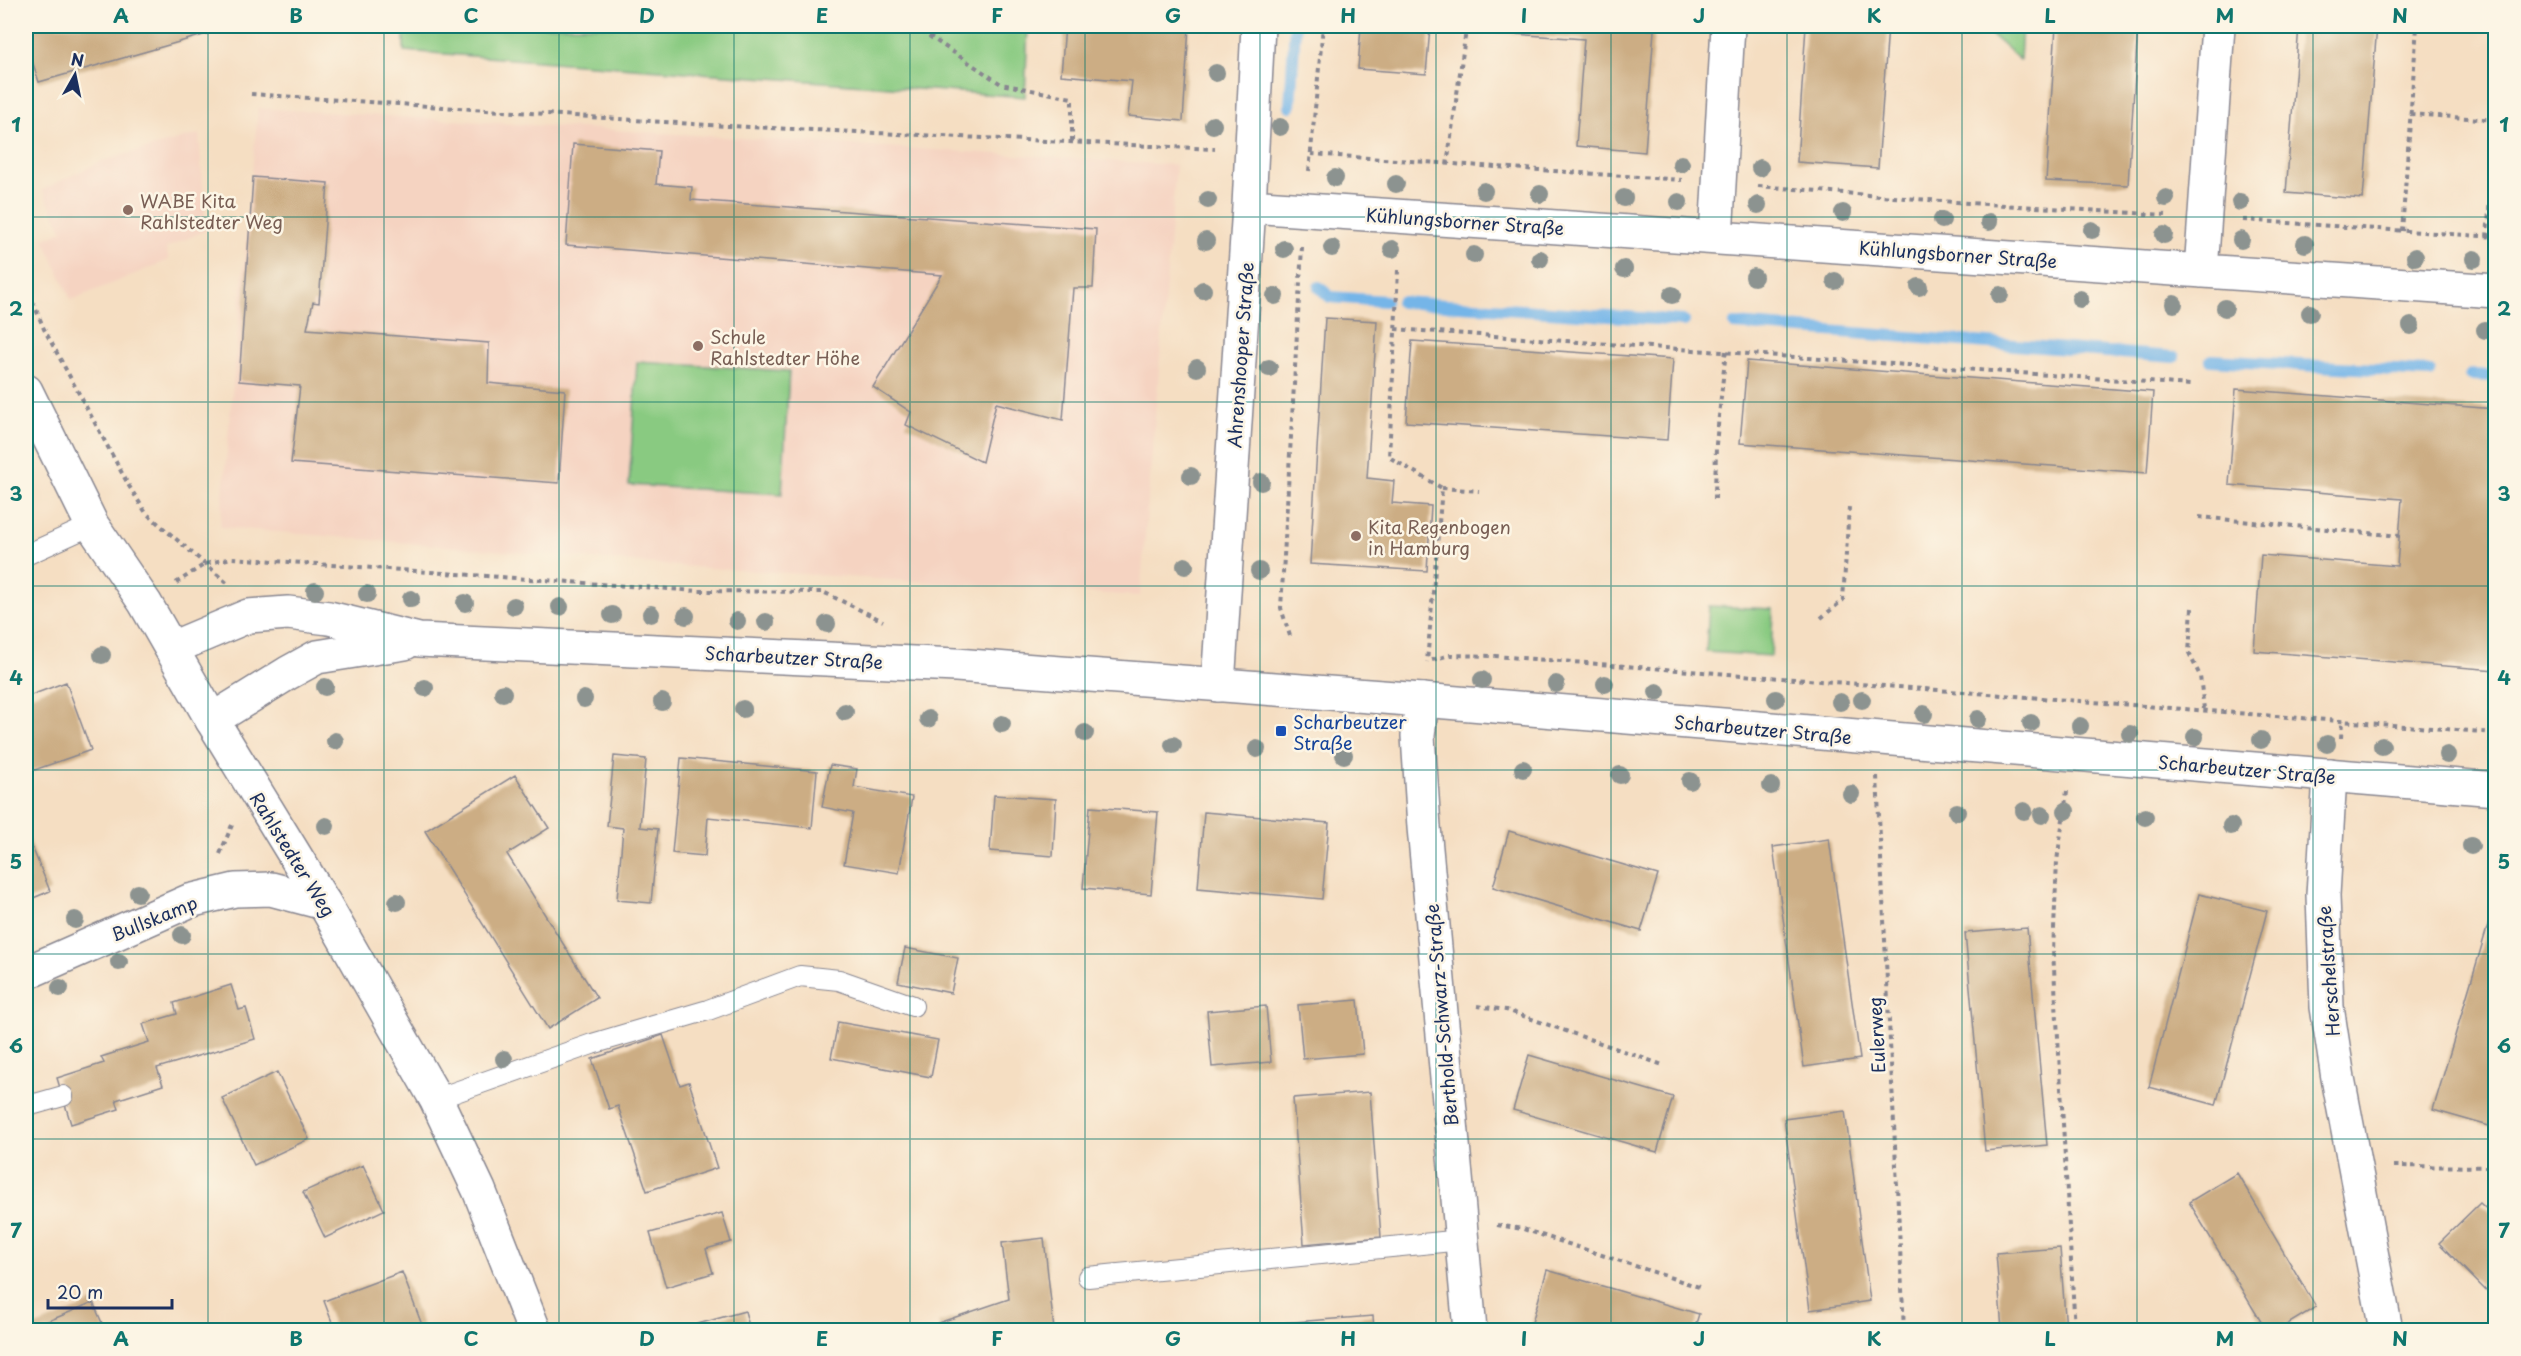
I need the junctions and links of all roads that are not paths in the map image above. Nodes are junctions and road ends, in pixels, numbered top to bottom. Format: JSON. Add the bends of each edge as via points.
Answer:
{"nodes":[{"id":1,"x":1258,"y":26,"type":"edge"},
{"id":2,"x":1728,"y":26,"type":"edge"},
{"id":3,"x":2218,"y":26,"type":"edge"},
{"id":4,"x":1250,"y":206,"type":"junction"},
{"id":5,"x":1716,"y":237,"type":"junction"},
{"id":6,"x":2201,"y":271,"type":"junction"},
{"id":7,"x":2496,"y":291,"type":"edge"},
{"id":8,"x":26,"y":392,"type":"edge"},
{"id":9,"x":92,"y":525,"type":"junction"},
{"id":10,"x":26,"y":555,"type":"edge"},
{"id":11,"x":419,"y":640,"type":"junction"},
{"id":12,"x":172,"y":648,"type":"junction"},
{"id":13,"x":1218,"y":685,"type":"junction"},
{"id":14,"x":1422,"y":700,"type":"junction"},
{"id":15,"x":212,"y":720,"type":"junction"},
{"id":16,"x":2330,"y":775,"type":"junction"},
{"id":17,"x":2496,"y":789,"type":"edge"},
{"id":18,"x":324,"y":903,"type":"junction"},
{"id":19,"x":26,"y":973,"type":"edge"},
{"id":20,"x":913,"y":1006,"type":"dead end"},
{"id":21,"x":63,"y":1096,"type":"dead end"},
{"id":22,"x":436,"y":1099,"type":"junction"},
{"id":23,"x":26,"y":1103,"type":"edge"},
{"id":24,"x":1461,"y":1234,"type":"junction"},
{"id":25,"x":1088,"y":1277,"type":"dead end"},
{"id":26,"x":534,"y":1330,"type":"edge"},
{"id":27,"x":1470,"y":1330,"type":"edge"},
{"id":28,"x":2386,"y":1330,"type":"edge"}],
"edges":[{"from":1,"to":4,"type":"street","name":"Ahrenshooper Straße"},
{"from":2,"to":5,"type":"street"},
{"from":3,"to":6,"type":"street"},
{"from":4,"to":5,"type":"street","name":"Kühlungsborner Straße"},
{"from":4,"to":13,"type":"street","name":"Ahrenshooper Straße"},
{"from":5,"to":6,"type":"street","name":"Kühlungsborner Straße"},
{"from":6,"to":7,"type":"street","name":"Kühlungsborner Straße"},
{"from":8,"to":9,"type":"street","name":"Rahlstedter Weg"},
{"from":9,"to":10,"type":"lane"},
{"from":9,"to":12,"type":"street","name":"Rahlstedter Weg"},
{"from":11,"to":12,"type":"street","name":"Scharbeutzer Straße","via":[[329,618],[288,613],[248,615]]},
{"from":11,"to":13,"type":"street","name":"Scharbeutzer Straße","via":[[956,665]]},
{"from":11,"to":15,"type":"street","name":"Scharbeutzer Straße","via":[[317,657]]},
{"from":12,"to":15,"type":"street","name":"Rahlstedter Weg"},
{"from":13,"to":14,"type":"street","name":"Scharbeutzer Straße"},
{"from":14,"to":16,"type":"street","name":"Scharbeutzer Straße"},
{"from":14,"to":24,"type":"street","name":"Berthold-Schwarz-Straße","via":[[1418,750]]},
{"from":15,"to":18,"type":"street","name":"Rahlstedter Weg"},
{"from":16,"to":17,"type":"street","name":"Scharbeutzer Straße"},
{"from":16,"to":28,"type":"street","name":"Herschelstraße","via":[[2323,895],[2327,1008]]},
{"from":18,"to":19,"type":"street","name":"Bullskamp","via":[[252,888],[189,901]]},
{"from":18,"to":22,"type":"street","name":"Rahlstedter Weg"},
{"from":20,"to":22,"type":"lane","via":[[839,980],[800,976]]},
{"from":21,"to":23,"type":"lane"},
{"from":22,"to":26,"type":"street","name":"Rahlstedter Weg","via":[[478,1190]]},
{"from":24,"to":25,"type":"lane"},
{"from":24,"to":27,"type":"street","name":"Berthold-Schwarz-Straße"}]}
